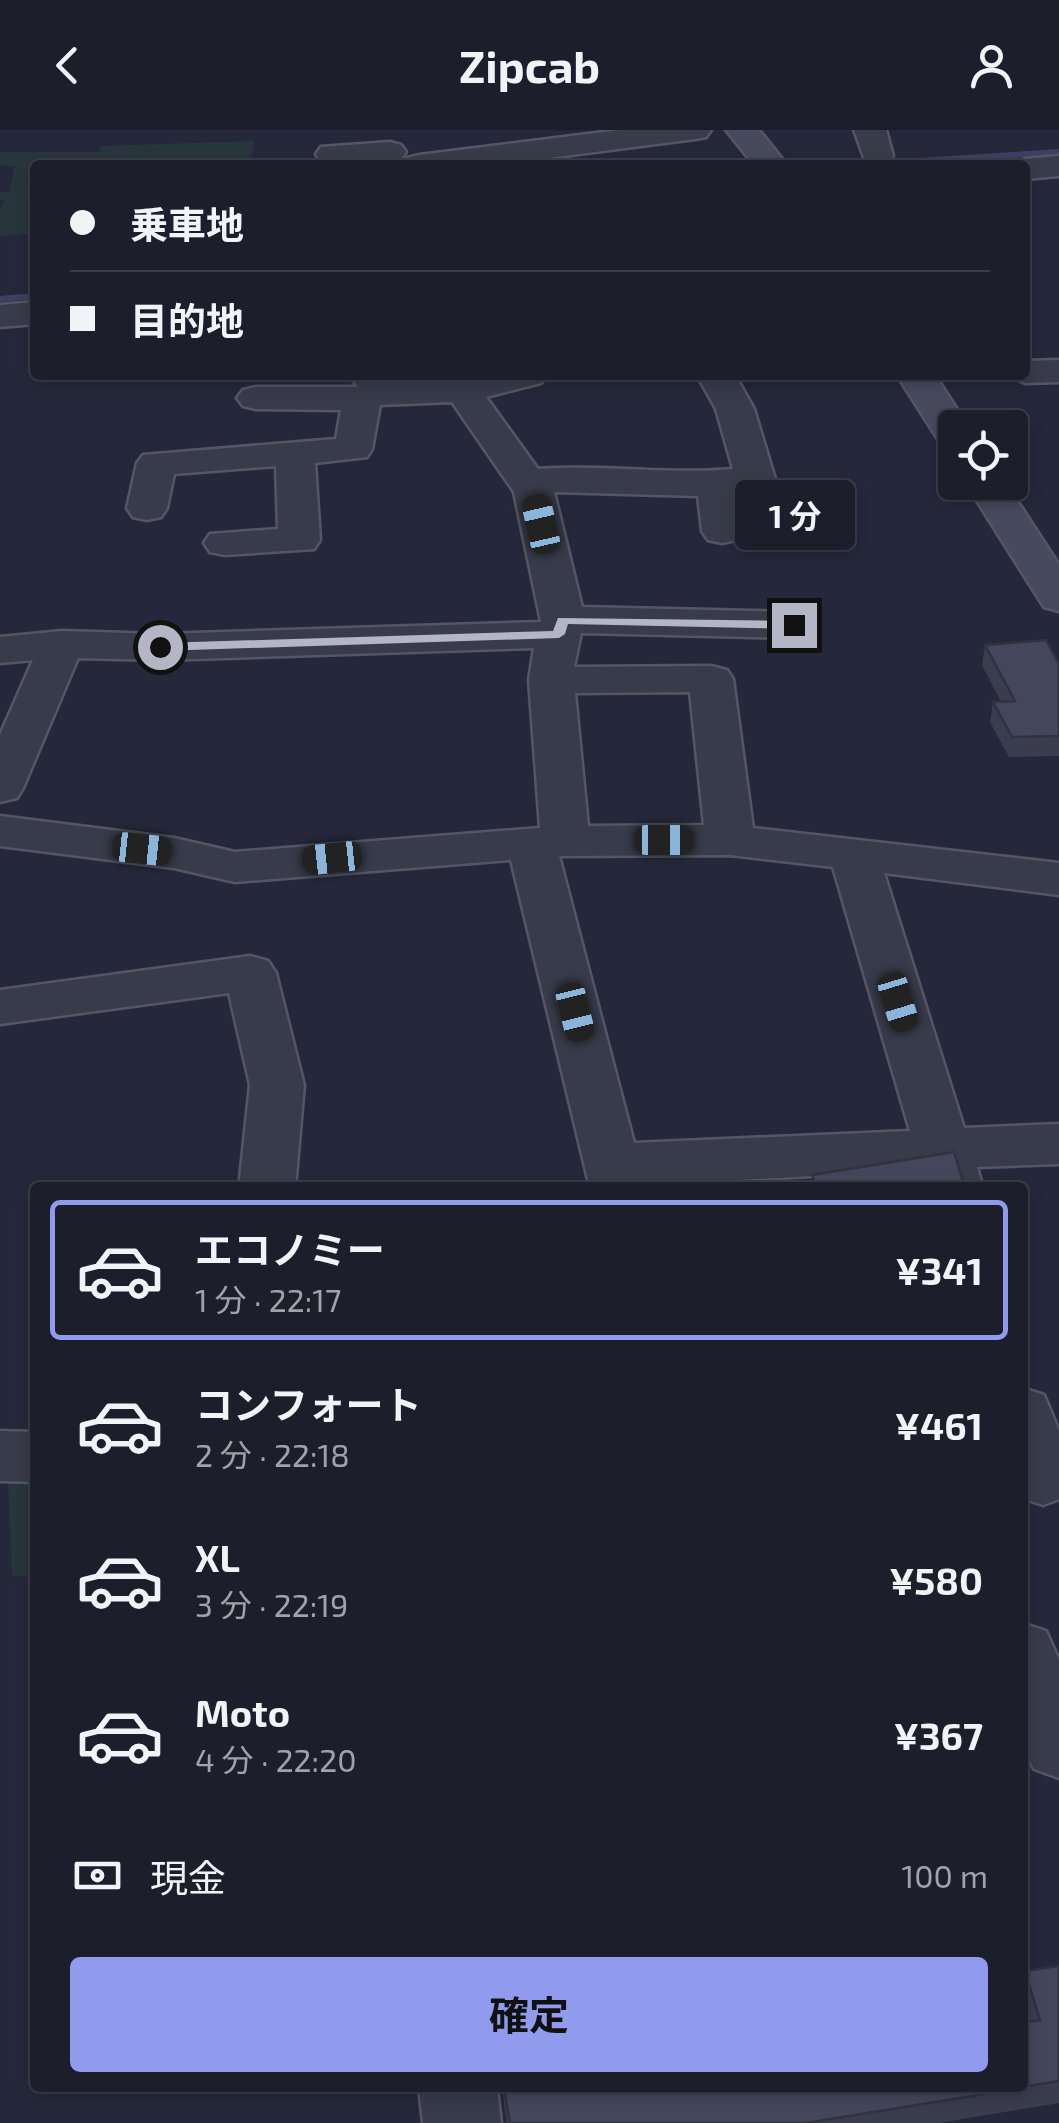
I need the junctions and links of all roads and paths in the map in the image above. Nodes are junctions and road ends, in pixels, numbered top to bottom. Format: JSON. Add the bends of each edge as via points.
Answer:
{"nodes":[{"id":1,"x":695,"y":130,"type":"edge"},
{"id":2,"x":742,"y":130,"type":"edge"},
{"id":3,"x":396,"y":153,"type":"edge"},
{"id":4,"x":332,"y":154,"type":"dead end"},
{"id":5,"x":766,"y":160,"type":"edge"},
{"id":6,"x":1041,"y":168,"type":"edge"},
{"id":7,"x":1059,"y":194,"type":"edge"},
{"id":8,"x":30,"y":313,"type":"edge"},
{"id":9,"x":0,"y":316,"type":"edge"},
{"id":10,"x":1059,"y":371,"type":"edge"},
{"id":11,"x":1030,"y":372,"type":"edge"},
{"id":12,"x":508,"y":380,"type":"edge"},
{"id":13,"x":719,"y":380,"type":"edge"},
{"id":14,"x":921,"y":380,"type":"edge"},
{"id":15,"x":370,"y":388,"type":"edge"},
{"id":16,"x":463,"y":391,"type":"junction"},
{"id":17,"x":256,"y":398,"type":"dead end"},
{"id":18,"x":939,"y":410,"type":"edge"},
{"id":19,"x":295,"y":453,"type":"junction"},
{"id":20,"x":526,"y":482,"type":"junction"},
{"id":21,"x":718,"y":482,"type":"junction"},
{"id":22,"x":997,"y":500,"type":"edge"},
{"id":23,"x":147,"y":508,"type":"dead end"},
{"id":24,"x":722,"y":531,"type":"dead end"},
{"id":25,"x":225,"y":543,"type":"dead end"},
{"id":26,"x":1058,"y":595,"type":"edge"},
{"id":27,"x":794,"y":625,"type":"dead end"},
{"id":28,"x":561,"y":627,"type":"junction"},
{"id":29,"x":62,"y":644,"type":"junction"},
{"id":30,"x":0,"y":650,"type":"edge"},
{"id":31,"x":551,"y":680,"type":"junction"},
{"id":32,"x":0,"y":788,"type":"edge"},
{"id":33,"x":6,"y":823,"type":"edge"},
{"id":34,"x":730,"y":840,"type":"junction"},
{"id":35,"x":548,"y":842,"type":"junction"},
{"id":36,"x":854,"y":856,"type":"junction"},
{"id":37,"x":1059,"y":879,"type":"edge"},
{"id":38,"x":0,"y":1007,"type":"edge"},
{"id":39,"x":1059,"y":1144,"type":"edge"},
{"id":40,"x":948,"y":1168,"type":"edge"},
{"id":41,"x":615,"y":1176,"type":"edge"},
{"id":42,"x":268,"y":1182,"type":"edge"},
{"id":43,"x":1028,"y":1432,"type":"edge"},
{"id":44,"x":0,"y":1456,"type":"edge"},
{"id":45,"x":30,"y":1458,"type":"edge"},
{"id":46,"x":1042,"y":1479,"type":"edge"},
{"id":47,"x":1028,"y":1667,"type":"edge"},
{"id":48,"x":1059,"y":1747,"type":"edge"},
{"id":49,"x":458,"y":2092,"type":"edge"},
{"id":50,"x":462,"y":2123,"type":"edge"}],
"edges":[{"from":1,"to":3,"type":"street"},
{"from":2,"to":5,"type":"main road"},
{"from":3,"to":4,"type":"street"},
{"from":6,"to":7,"type":"street"},
{"from":8,"to":9,"type":"street"},
{"from":10,"to":11,"type":"street"},
{"from":12,"to":16,"type":"street"},
{"from":13,"to":21,"type":"street","via":[[755,479]]},
{"from":14,"to":18,"type":"main road"},
{"from":15,"to":16,"type":"street"},
{"from":15,"to":17,"type":"street"},
{"from":15,"to":19,"type":"street","via":[[353,449]]},
{"from":16,"to":20,"type":"street"},
{"from":19,"to":23,"type":"street","via":[[157,464]]},
{"from":19,"to":25,"type":"street","via":[[299,540]]},
{"from":20,"to":21,"type":"street"},
{"from":20,"to":28,"type":"street","via":[[534,492]]},
{"from":21,"to":24,"type":"street"},
{"from":22,"to":26,"type":"main road"},
{"from":27,"to":28,"type":"street"},
{"from":28,"to":29,"type":"street","via":[[160,647]]},
{"from":28,"to":31,"type":"street"},
{"from":29,"to":30,"type":"street"},
{"from":29,"to":32,"type":"street"},
{"from":31,"to":34,"type":"street","via":[[710,679]]},
{"from":31,"to":35,"type":"street"},
{"from":33,"to":35,"type":"street","via":[[235,867]]},
{"from":34,"to":35,"type":"street"},
{"from":34,"to":36,"type":"street"},
{"from":35,"to":41,"type":"street"},
{"from":36,"to":37,"type":"street"},
{"from":36,"to":40,"type":"street"},
{"from":38,"to":42,"type":"street","via":[[250,973],[276,1085]]},
{"from":39,"to":40,"type":"street"},
{"from":40,"to":41,"type":"street"},
{"from":43,"to":46,"type":"street"},
{"from":44,"to":45,"type":"street"},
{"from":47,"to":48,"type":"street"},
{"from":49,"to":50,"type":"street"}]}
